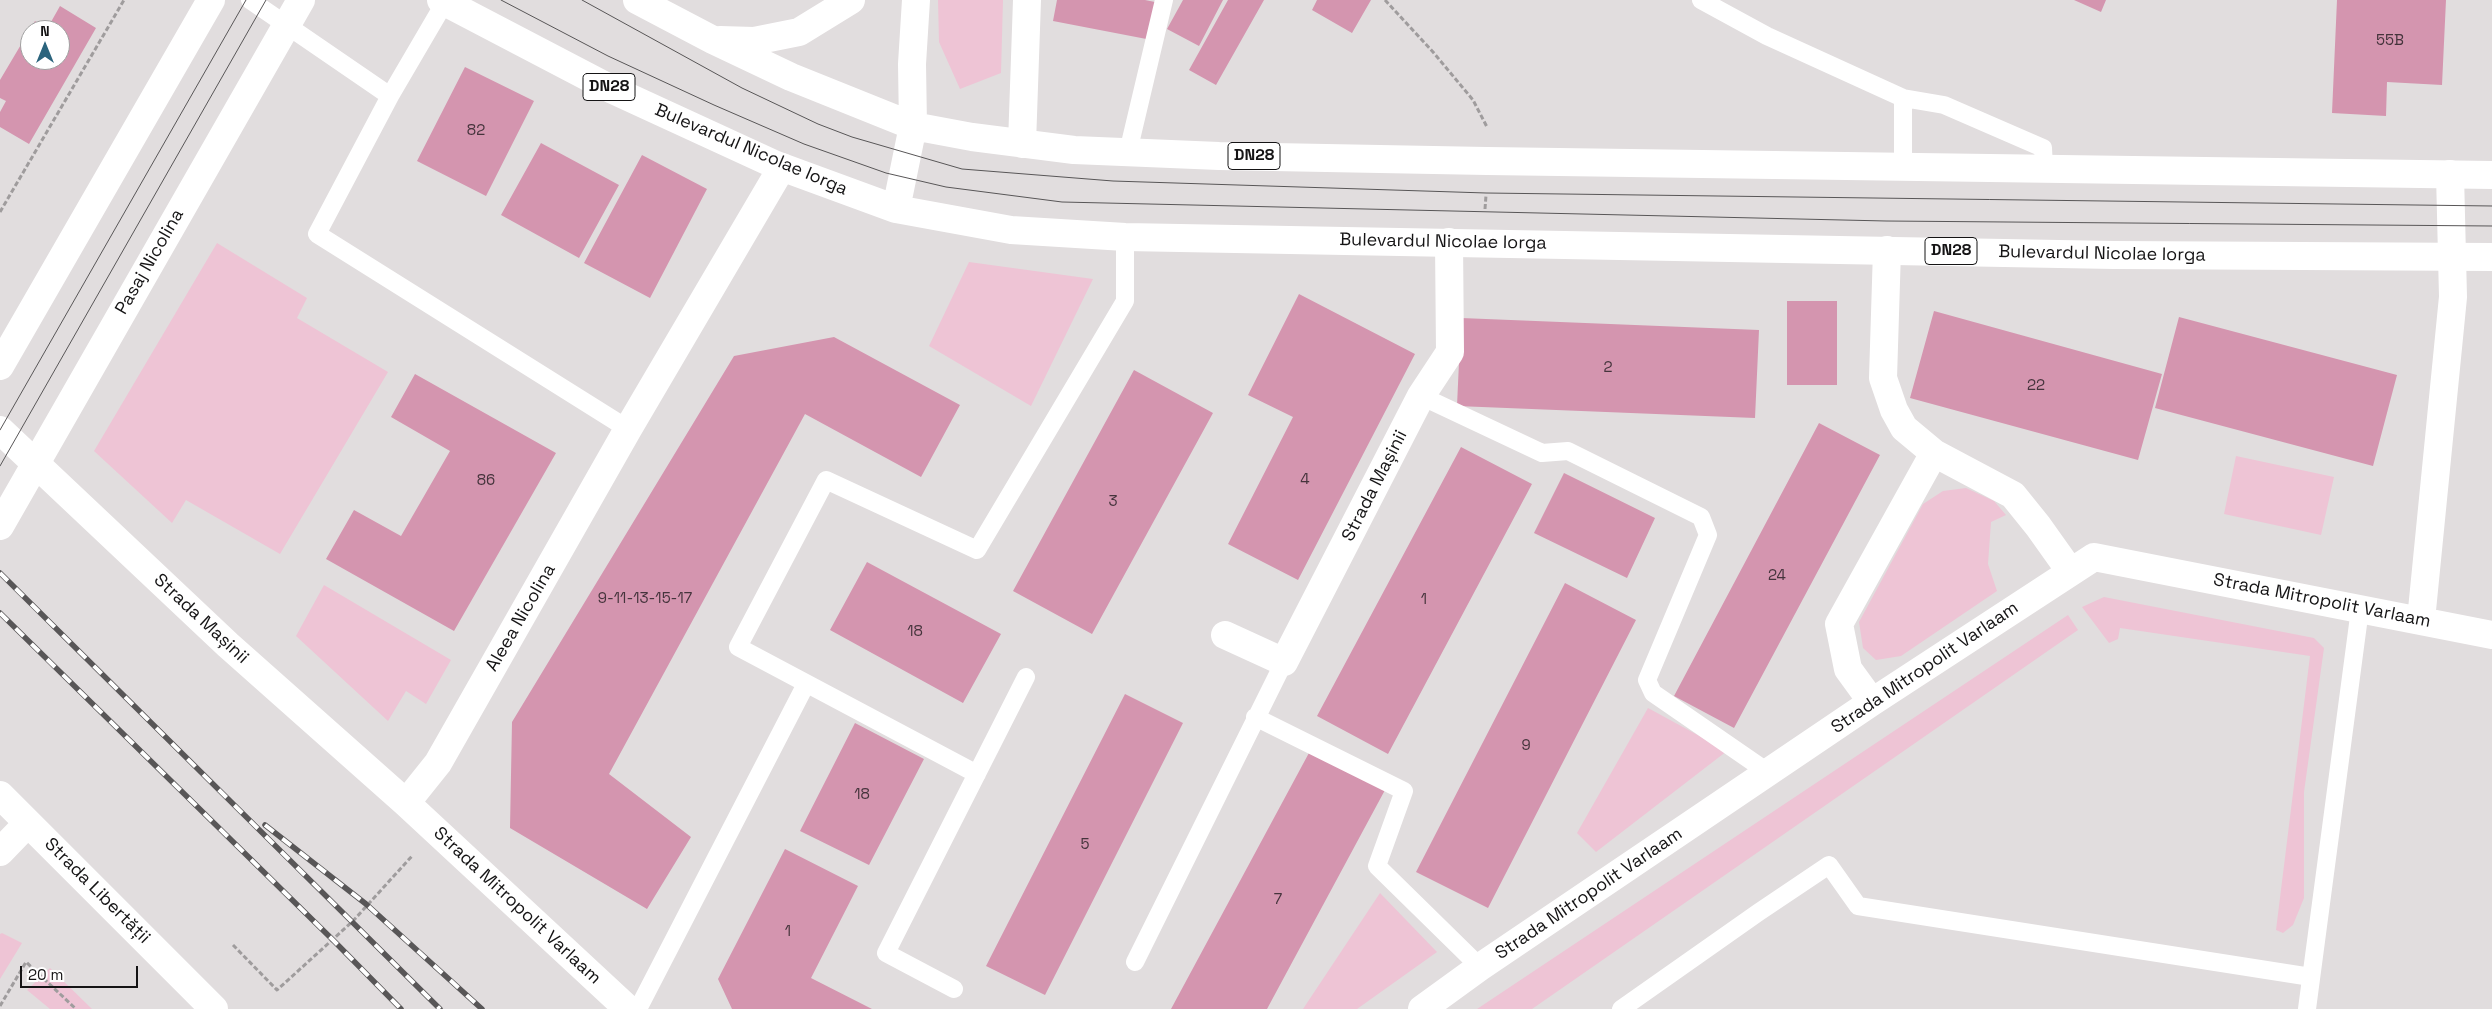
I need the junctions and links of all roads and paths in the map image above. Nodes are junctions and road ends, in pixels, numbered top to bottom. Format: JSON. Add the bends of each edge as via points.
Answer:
{"nodes":[{"id":1,"x":124,"y":0,"type":"edge"},
{"id":2,"x":211,"y":0,"type":"edge"},
{"id":3,"x":250,"y":0,"type":"edge"},
{"id":4,"x":301,"y":0,"type":"edge"},
{"id":5,"x":637,"y":0,"type":"edge"},
{"id":6,"x":852,"y":0,"type":"edge"},
{"id":7,"x":916,"y":0,"type":"edge"},
{"id":8,"x":1027,"y":0,"type":"edge"},
{"id":9,"x":1164,"y":0,"type":"edge"},
{"id":10,"x":1385,"y":0,"type":"edge"},
{"id":11,"x":1701,"y":0,"type":"edge"},
{"id":12,"x":443,"y":1,"type":"edge"},
{"id":13,"x":713,"y":40,"type":"junction"},
{"id":14,"x":390,"y":96,"type":"junction"},
{"id":15,"x":1903,"y":98,"type":"junction"},
{"id":16,"x":913,"y":126,"type":"junction"},
{"id":17,"x":1022,"y":144,"type":"junction"},
{"id":18,"x":1128,"y":152,"type":"junction"},
{"id":19,"x":1487,"y":161,"type":"junction"},
{"id":20,"x":782,"y":167,"type":"junction"},
{"id":21,"x":1902,"y":167,"type":"junction"},
{"id":22,"x":2044,"y":168,"type":"junction"},
{"id":23,"x":2450,"y":174,"type":"junction"},
{"id":24,"x":2492,"y":175,"type":"edge"},
{"id":25,"x":896,"y":209,"type":"junction"},
{"id":26,"x":0,"y":212,"type":"edge"},
{"id":27,"x":1126,"y":237,"type":"junction"},
{"id":28,"x":1449,"y":242,"type":"junction"},
{"id":29,"x":1484,"y":242,"type":"junction"},
{"id":30,"x":1887,"y":250,"type":"junction"},
{"id":31,"x":2452,"y":256,"type":"junction"},
{"id":32,"x":2492,"y":257,"type":"edge"},
{"id":33,"x":0,"y":366,"type":"edge"},
{"id":34,"x":1421,"y":396,"type":"junction"},
{"id":35,"x":628,"y":429,"type":"junction"},
{"id":36,"x":0,"y":430,"type":"edge"},
{"id":37,"x":1934,"y":453,"type":"junction"},
{"id":38,"x":0,"y":526,"type":"edge"},
{"id":39,"x":2070,"y":571,"type":"junction"},
{"id":40,"x":2360,"y":609,"type":"junction"},
{"id":41,"x":2422,"y":620,"type":"junction"},
{"id":42,"x":1224,"y":635,"type":"dead end"},
{"id":43,"x":2492,"y":635,"type":"edge"},
{"id":44,"x":1284,"y":662,"type":"junction"},
{"id":45,"x":1026,"y":676,"type":"dead end"},
{"id":46,"x":806,"y":684,"type":"junction"},
{"id":47,"x":1872,"y":702,"type":"junction"},
{"id":48,"x":1255,"y":717,"type":"junction"},
{"id":49,"x":1769,"y":773,"type":"junction"},
{"id":50,"x":977,"y":774,"type":"junction"},
{"id":51,"x":0,"y":795,"type":"edge"},
{"id":52,"x":406,"y":803,"type":"junction"},
{"id":53,"x":28,"y":823,"type":"junction"},
{"id":54,"x":418,"y":850,"type":"dead end"},
{"id":55,"x":0,"y":852,"type":"edge"},
{"id":56,"x":233,"y":945,"type":"dead end"},
{"id":57,"x":1135,"y":962,"type":"dead end"},
{"id":58,"x":1480,"y":967,"type":"junction"},
{"id":59,"x":2311,"y":977,"type":"junction"},
{"id":60,"x":954,"y":989,"type":"dead end"},
{"id":61,"x":0,"y":1006,"type":"edge"},
{"id":62,"x":76,"y":1009,"type":"edge"},
{"id":63,"x":214,"y":1009,"type":"edge"},
{"id":64,"x":628,"y":1009,"type":"edge"},
{"id":65,"x":638,"y":1009,"type":"edge"},
{"id":66,"x":1422,"y":1009,"type":"edge"},
{"id":67,"x":1621,"y":1009,"type":"edge"},
{"id":68,"x":2307,"y":1009,"type":"edge"}],
"edges":[{"from":1,"to":26,"type":"path"},
{"from":2,"to":33,"type":"main road"},
{"from":3,"to":14,"type":"lane"},
{"from":4,"to":38,"type":"main road","name":"Pasaj Nicolina"},
{"from":5,"to":13,"type":"main road","number":"DN28"},
{"from":6,"to":13,"type":"main road","via":[[799,32],[754,41]]},
{"from":7,"to":16,"type":"main road"},
{"from":8,"to":17,"type":"main road"},
{"from":9,"to":18,"type":"lane"},
{"from":10,"to":19,"type":"path","via":[[1473,100],[1487,127]]},
{"from":11,"to":15,"type":"lane","via":[[1767,36]]},
{"from":12,"to":14,"type":"lane"},
{"from":12,"to":20,"type":"main road","name":"Bulevardul Nicolae Iorga","number":"DN28","via":[[613,90]]},
{"from":13,"to":16,"type":"main road","number":"DN28","via":[[806,84]]},
{"from":14,"to":35,"type":"lane","via":[[317,234]]},
{"from":15,"to":21,"type":"lane"},
{"from":15,"to":22,"type":"lane","via":[[1944,105],[2043,148]]},
{"from":16,"to":17,"type":"main road","number":"DN28"},
{"from":16,"to":25,"type":"main road"},
{"from":17,"to":18,"type":"main road","number":"DN28"},
{"from":18,"to":19,"type":"main road","number":"DN28"},
{"from":19,"to":21,"type":"main road","number":"DN28"},
{"from":19,"to":29,"type":"path"},
{"from":20,"to":25,"type":"main road","name":"Bulevardul Nicolae Iorga","number":"DN28"},
{"from":20,"to":35,"type":"main road","name":"Aleea Nicolina"},
{"from":21,"to":22,"type":"main road","number":"DN28"},
{"from":22,"to":23,"type":"main road","number":"DN28"},
{"from":23,"to":24,"type":"main road","number":"DN28"},
{"from":23,"to":31,"type":"main road"},
{"from":25,"to":27,"type":"main road","name":"Bulevardul Nicolae Iorga","number":"DN28","via":[[1011,230]]},
{"from":27,"to":28,"type":"main road","name":"Bulevardul Nicolae Iorga","number":"DN28"},
{"from":27,"to":46,"type":"lane","via":[[1125,301],[977,550],[826,480],[738,646]]},
{"from":28,"to":29,"type":"main road","name":"Bulevardul Nicolae Iorga","number":"DN28"},
{"from":28,"to":34,"type":"main road","name":"Strada Mașinii","via":[[1450,352]]},
{"from":29,"to":30,"type":"main road","name":"Bulevardul Nicolae Iorga","number":"DN28"},
{"from":30,"to":31,"type":"main road","name":"Bulevardul Nicolae Iorga","number":"DN28"},
{"from":30,"to":37,"type":"main road","via":[[1882,378],[1904,428]]},
{"from":31,"to":32,"type":"main road","name":"Bulevardul Nicolae Iorga","number":"DN28"},
{"from":31,"to":41,"type":"main road","via":[[2453,297]]},
{"from":34,"to":44,"type":"main road","name":"Strada Mașinii"},
{"from":34,"to":49,"type":"lane","via":[[1542,453],[1568,451],[1701,517],[1708,535],[1648,680],[1653,693]]},
{"from":35,"to":52,"type":"main road","name":"Aleea Nicolina","via":[[438,763]]},
{"from":36,"to":52,"type":"main road","name":"Strada Mașinii","via":[[228,645]]},
{"from":37,"to":39,"type":"main road","via":[[2013,496]]},
{"from":37,"to":47,"type":"main road","via":[[1839,624],[1848,669]]},
{"from":39,"to":40,"type":"main road","name":"Strada Mitropolit Varlaam","via":[[2094,557]]},
{"from":39,"to":47,"type":"main road","name":"Strada Mitropolit Varlaam"},
{"from":40,"to":41,"type":"main road","name":"Strada Mitropolit Varlaam"},
{"from":40,"to":59,"type":"lane"},
{"from":41,"to":43,"type":"main road","name":"Strada Mitropolit Varlaam"},
{"from":42,"to":44,"type":"main road"},
{"from":44,"to":48,"type":"lane"},
{"from":45,"to":50,"type":"lane"},
{"from":46,"to":50,"type":"lane"},
{"from":46,"to":65,"type":"lane"},
{"from":47,"to":49,"type":"main road","name":"Strada Mitropolit Varlaam"},
{"from":48,"to":57,"type":"lane"},
{"from":48,"to":58,"type":"lane","via":[[1404,791],[1377,866]]},
{"from":49,"to":58,"type":"main road","name":"Strada Mitropolit Varlaam"},
{"from":50,"to":60,"type":"lane","via":[[886,953]]},
{"from":51,"to":53,"type":"main road","name":"Strada Libertății"},
{"from":52,"to":64,"type":"main road","name":"Strada Mitropolit Varlaam"},
{"from":53,"to":55,"type":"main road"},
{"from":53,"to":63,"type":"main road","name":"Strada Libertății"},
{"from":54,"to":56,"type":"path","via":[[353,921],[277,990]]},
{"from":58,"to":66,"type":"main road","name":"Strada Mitropolit Varlaam"},
{"from":59,"to":67,"type":"lane","via":[[1858,906],[1829,865]]},
{"from":59,"to":68,"type":"lane"},
{"from":61,"to":62,"type":"path","via":[[26,962]]}]}
